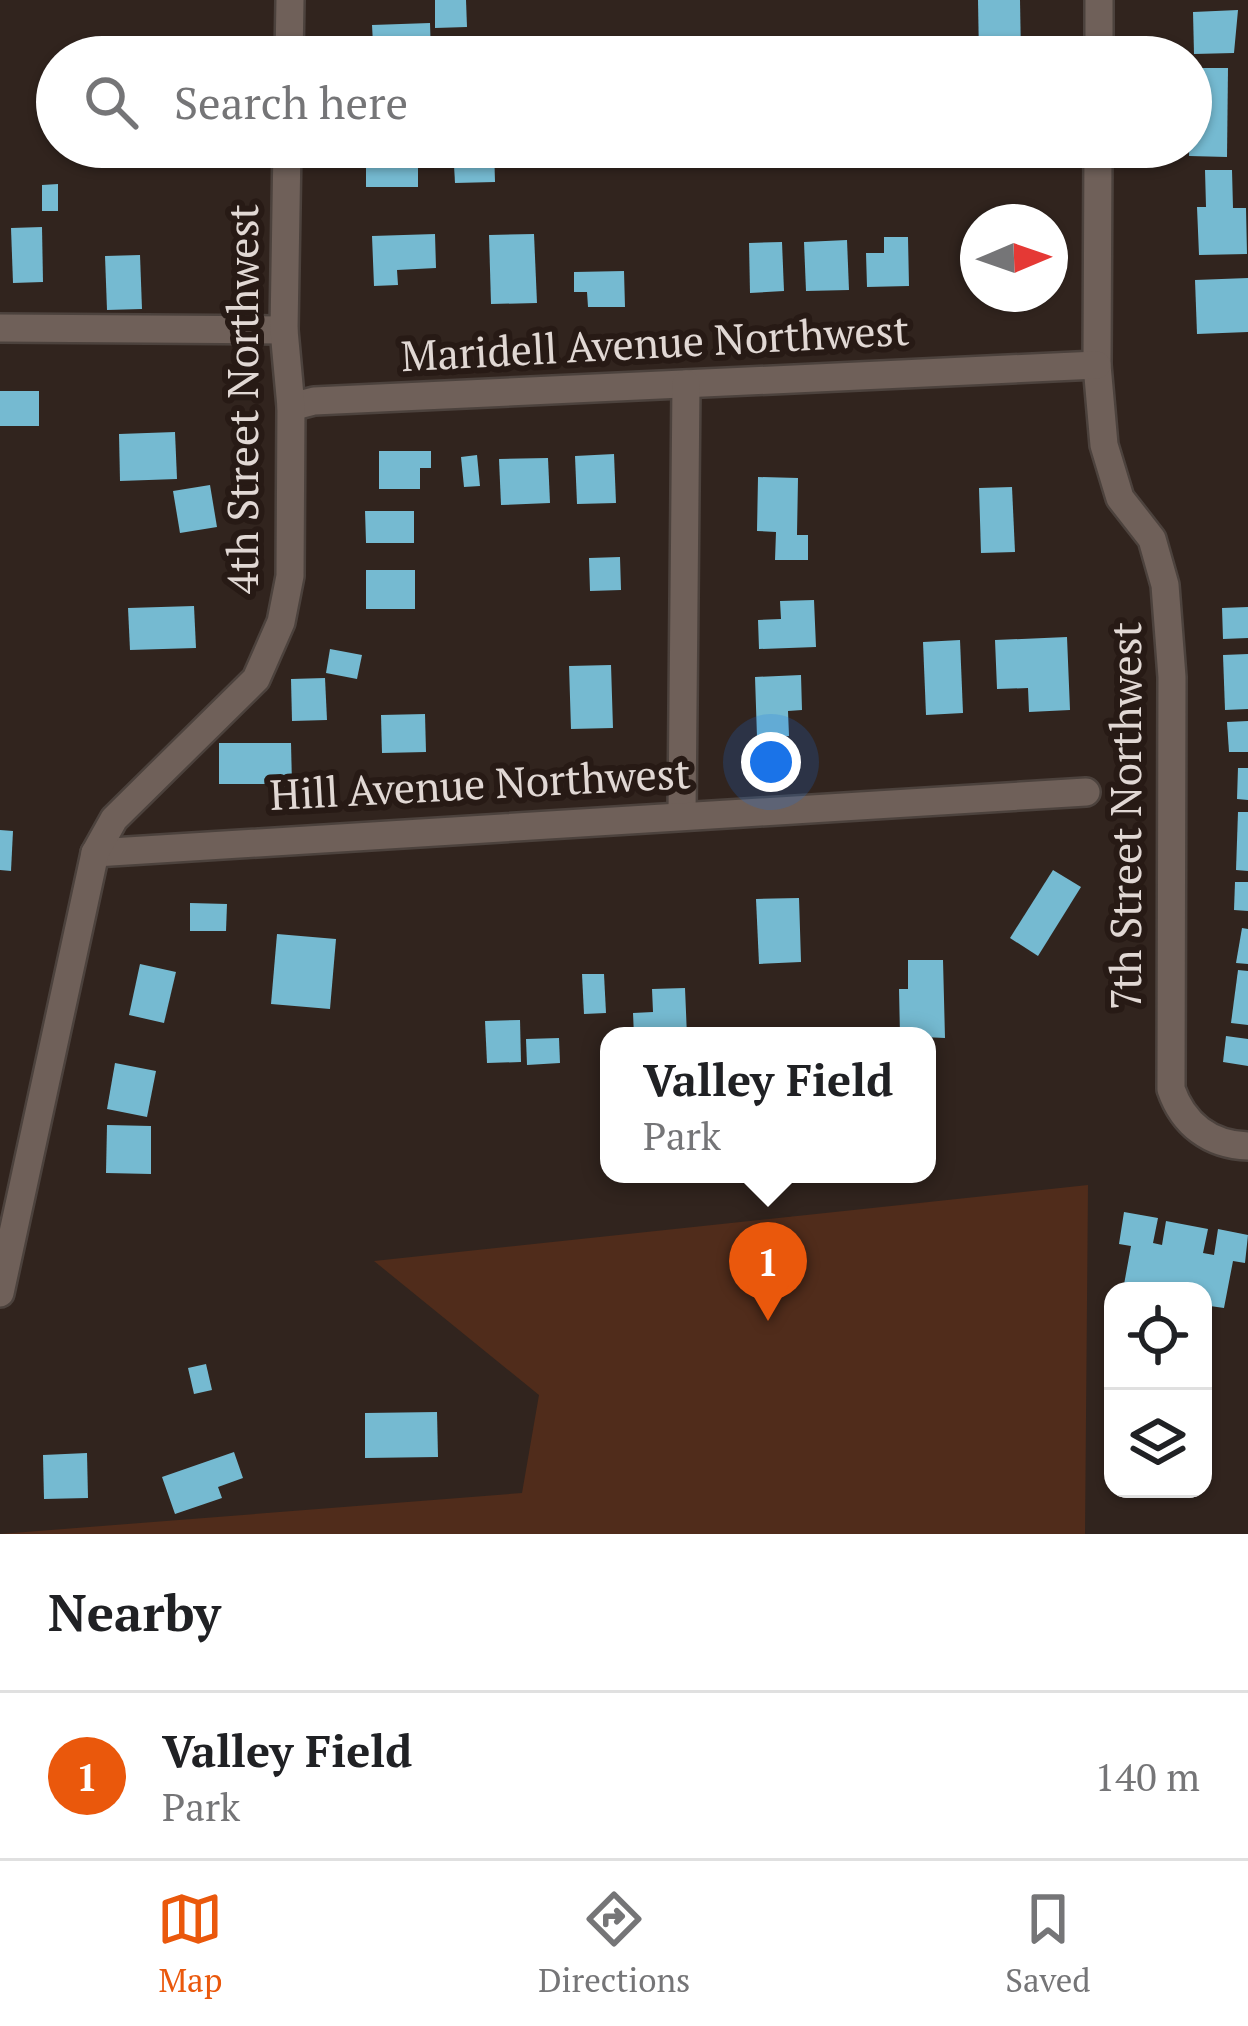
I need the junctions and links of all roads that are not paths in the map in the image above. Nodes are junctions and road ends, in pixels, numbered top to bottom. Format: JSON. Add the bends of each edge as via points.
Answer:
{"nodes":[{"id":1,"x":290,"y":0,"type":"edge"},
{"id":2,"x":1099,"y":0,"type":"edge"},
{"id":3,"x":289,"y":36,"type":"edge"},
{"id":4,"x":1099,"y":36,"type":"edge"},
{"id":5,"x":287,"y":168,"type":"edge"},
{"id":6,"x":1098,"y":168,"type":"edge"},
{"id":7,"x":0,"y":328,"type":"edge"},
{"id":8,"x":284,"y":330,"type":"junction"},
{"id":9,"x":1096,"y":365,"type":"junction"},
{"id":10,"x":686,"y":384,"type":"junction"},
{"id":11,"x":290,"y":407,"type":"junction"},
{"id":12,"x":1086,"y":792,"type":"dead end"},
{"id":13,"x":682,"y":814,"type":"junction"},
{"id":14,"x":95,"y":853,"type":"junction"},
{"id":15,"x":1248,"y":1146,"type":"edge"},
{"id":16,"x":0,"y":1293,"type":"edge"}],
"edges":[{"from":1,"to":3,"type":"street"},
{"from":2,"to":4,"type":"street"},
{"from":5,"to":8,"type":"street","name":"4th Street Northwest"},
{"from":6,"to":9,"type":"street","name":"7th Street Northwest"},
{"from":7,"to":8,"type":"street"},
{"from":8,"to":11,"type":"street","name":"4th Street Northwest"},
{"from":9,"to":10,"type":"street","name":"Maridell Avenue Northwest"},
{"from":9,"to":15,"type":"street","name":"7th Street Northwest","via":[[1104,445],[1120,498],[1152,539],[1165,585],[1171,1090],[1180,1116],[1198,1130]]},
{"from":10,"to":11,"type":"street","name":"Maridell Avenue Northwest"},
{"from":10,"to":13,"type":"street"},
{"from":11,"to":14,"type":"street","name":"4th Street Northwest","via":[[290,576],[281,622],[256,679],[114,819]]},
{"from":12,"to":13,"type":"street","name":"Hill Avenue Northwest"},
{"from":13,"to":14,"type":"street","name":"Hill Avenue Northwest"},
{"from":14,"to":16,"type":"street","name":"4th Street Northwest"}]}
